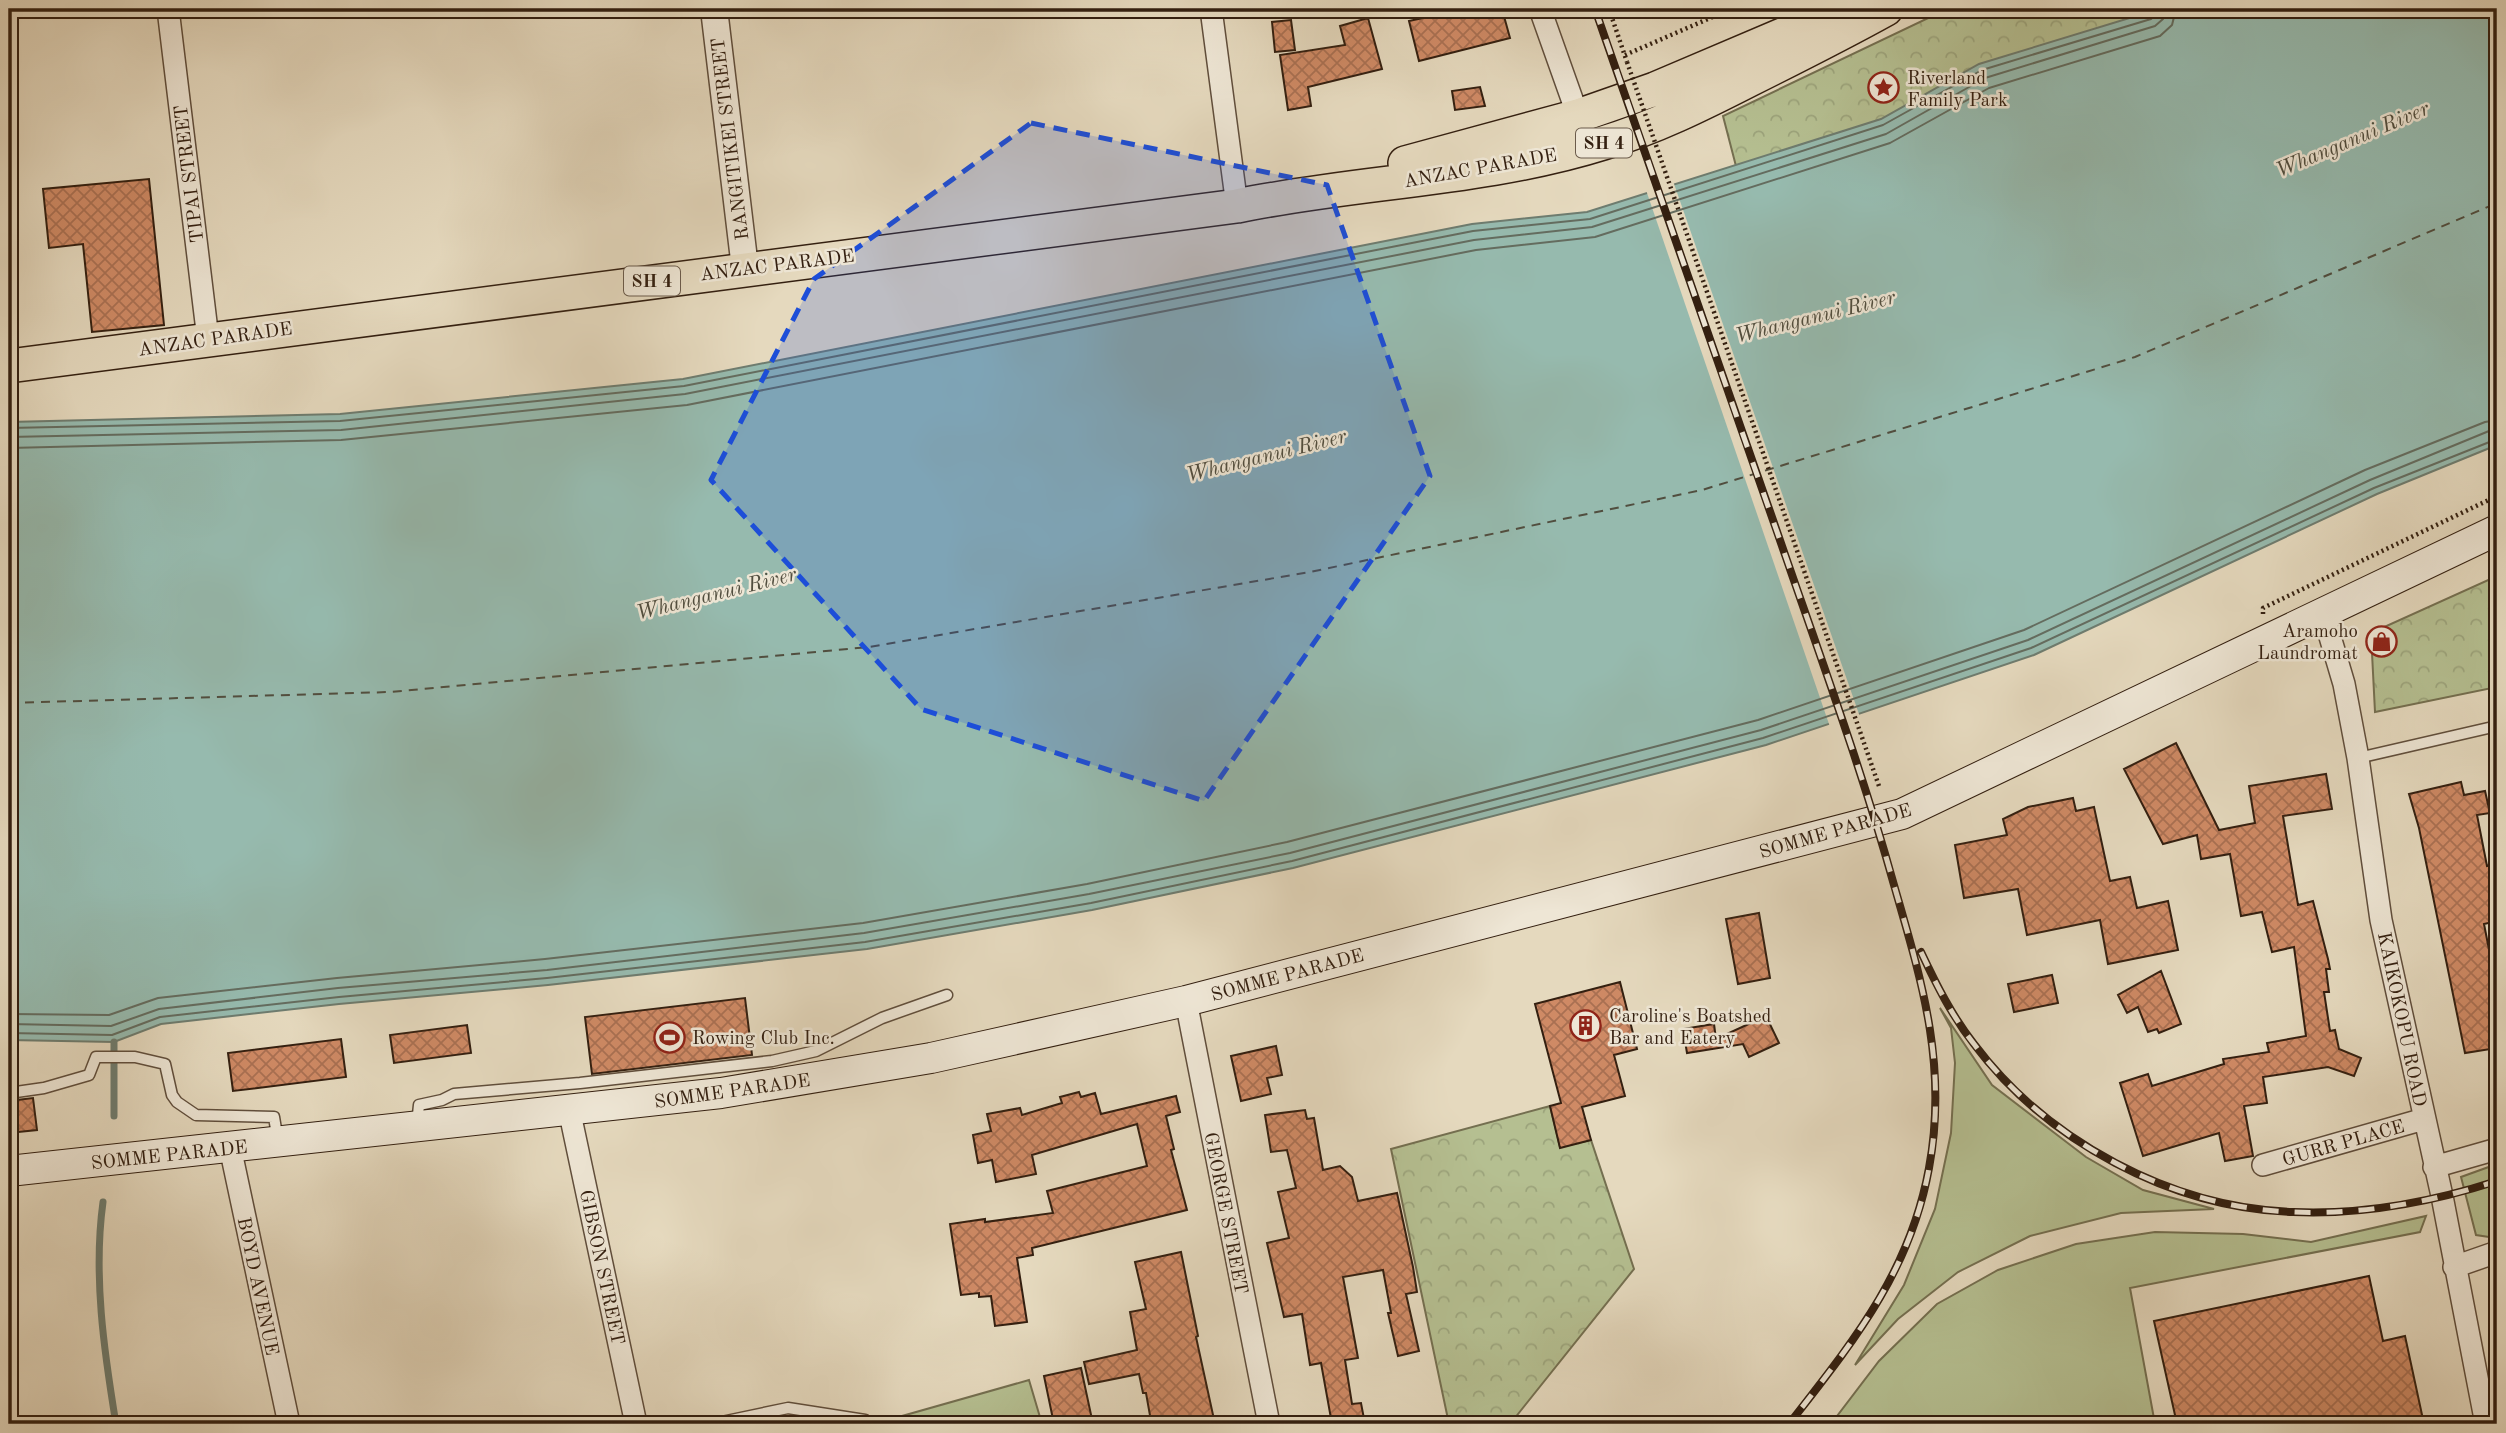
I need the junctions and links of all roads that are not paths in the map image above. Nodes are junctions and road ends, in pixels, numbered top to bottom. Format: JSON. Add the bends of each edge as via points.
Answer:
{"nodes":[{"id":1,"x":168,"y":9,"type":"edge"},
{"id":2,"x":714,"y":9,"type":"edge"},
{"id":3,"x":1212,"y":9,"type":"edge"},
{"id":4,"x":1540,"y":9,"type":"edge"},
{"id":5,"x":1886,"y":9,"type":"edge"},
{"id":6,"x":1838,"y":10,"type":"edge"},
{"id":7,"x":1578,"y":116,"type":"junction"},
{"id":8,"x":1295,"y":194,"type":"junction"},
{"id":9,"x":1237,"y":206,"type":"junction"},
{"id":10,"x":745,"y":268,"type":"junction"},
{"id":11,"x":208,"y":339,"type":"junction"},
{"id":12,"x":9,"y":366,"type":"edge"},
{"id":13,"x":2497,"y":530,"type":"edge"},
{"id":14,"x":2323,"y":613,"type":"junction"},
{"id":15,"x":2497,"y":726,"type":"edge"},
{"id":16,"x":2358,"y":758,"type":"junction"},
{"id":17,"x":947,"y":995,"type":"dead end"},
{"id":18,"x":1186,"y":1001,"type":"junction"},
{"id":19,"x":9,"y":1093,"type":"edge"},
{"id":20,"x":569,"y":1109,"type":"junction"},
{"id":21,"x":2424,"y":1119,"type":"junction"},
{"id":22,"x":417,"y":1127,"type":"junction"},
{"id":23,"x":278,"y":1141,"type":"junction"},
{"id":24,"x":230,"y":1147,"type":"junction"},
{"id":25,"x":2497,"y":1149,"type":"edge"},
{"id":26,"x":2263,"y":1166,"type":"dead end"},
{"id":27,"x":2434,"y":1167,"type":"junction"},
{"id":28,"x":9,"y":1171,"type":"edge"},
{"id":29,"x":2497,"y":1252,"type":"edge"},
{"id":30,"x":2454,"y":1267,"type":"junction"},
{"id":31,"x":865,"y":1420,"type":"dead end"},
{"id":32,"x":289,"y":1424,"type":"edge"},
{"id":33,"x":636,"y":1424,"type":"edge"},
{"id":34,"x":712,"y":1424,"type":"edge"},
{"id":35,"x":1269,"y":1424,"type":"edge"},
{"id":36,"x":2486,"y":1424,"type":"edge"}],
"edges":[{"from":1,"to":11,"type":"street","name":"TIPAI STREET"},
{"from":2,"to":10,"type":"street","name":"RANGITIKEI STREET"},
{"from":3,"to":9,"type":"street"},
{"from":4,"to":7,"type":"street"},
{"from":5,"to":8,"type":"main road","name":"ANZAC PARADE","number":"SH 4","via":[[1686,112],[1605,143],[1422,179]]},
{"from":6,"to":7,"type":"main road","name":"ANZAC PARADE","number":"SH 4","via":[[1655,89]]},
{"from":7,"to":8,"type":"main road","name":"ANZAC PARADE","number":"SH 4"},
{"from":8,"to":9,"type":"main road","name":"ANZAC PARADE","number":"SH 4"},
{"from":9,"to":10,"type":"main road","name":"ANZAC PARADE","number":"SH 4"},
{"from":10,"to":11,"type":"main road","name":"ANZAC PARADE","number":"SH 4"},
{"from":11,"to":12,"type":"main road","name":"ANZAC PARADE","number":"SH 4"},
{"from":13,"to":14,"type":"main road","name":"SOMME PARADE"},
{"from":14,"to":16,"type":"street","name":"KAIKOKOPU ROAD","via":[[2338,659]]},
{"from":14,"to":18,"type":"main road","name":"SOMME PARADE","via":[[1902,814]]},
{"from":15,"to":16,"type":"lane"},
{"from":16,"to":21,"type":"street","name":"KAIKOKOPU ROAD","via":[[2381,920]]},
{"from":17,"to":22,"type":"lane","via":[[883,1018],[816,1051],[772,1061],[454,1094],[419,1105]]},
{"from":18,"to":20,"type":"main road","name":"SOMME PARADE","via":[[817,1079]]},
{"from":18,"to":35,"type":"street","name":"GEORGE STREET"},
{"from":19,"to":23,"type":"lane","via":[[89,1075],[96,1057],[135,1057],[165,1064],[172,1095],[196,1115],[274,1117]]},
{"from":20,"to":22,"type":"main road","name":"SOMME PARADE"},
{"from":20,"to":33,"type":"street","name":"GIBSON STREET"},
{"from":21,"to":26,"type":"street","name":"GURR PLACE"},
{"from":21,"to":27,"type":"street","name":"KAIKOKOPU ROAD"},
{"from":22,"to":23,"type":"main road","name":"SOMME PARADE"},
{"from":23,"to":24,"type":"main road","name":"SOMME PARADE"},
{"from":24,"to":28,"type":"main road","name":"SOMME PARADE"},
{"from":24,"to":32,"type":"street","name":"BOYD AVENUE"},
{"from":25,"to":27,"type":"street"},
{"from":27,"to":30,"type":"street","name":"KAIKOKOPU ROAD"},
{"from":29,"to":30,"type":"street"},
{"from":30,"to":36,"type":"street","name":"KAIKOKOPU ROAD"},
{"from":31,"to":34,"type":"lane","via":[[788,1408]]}]}
